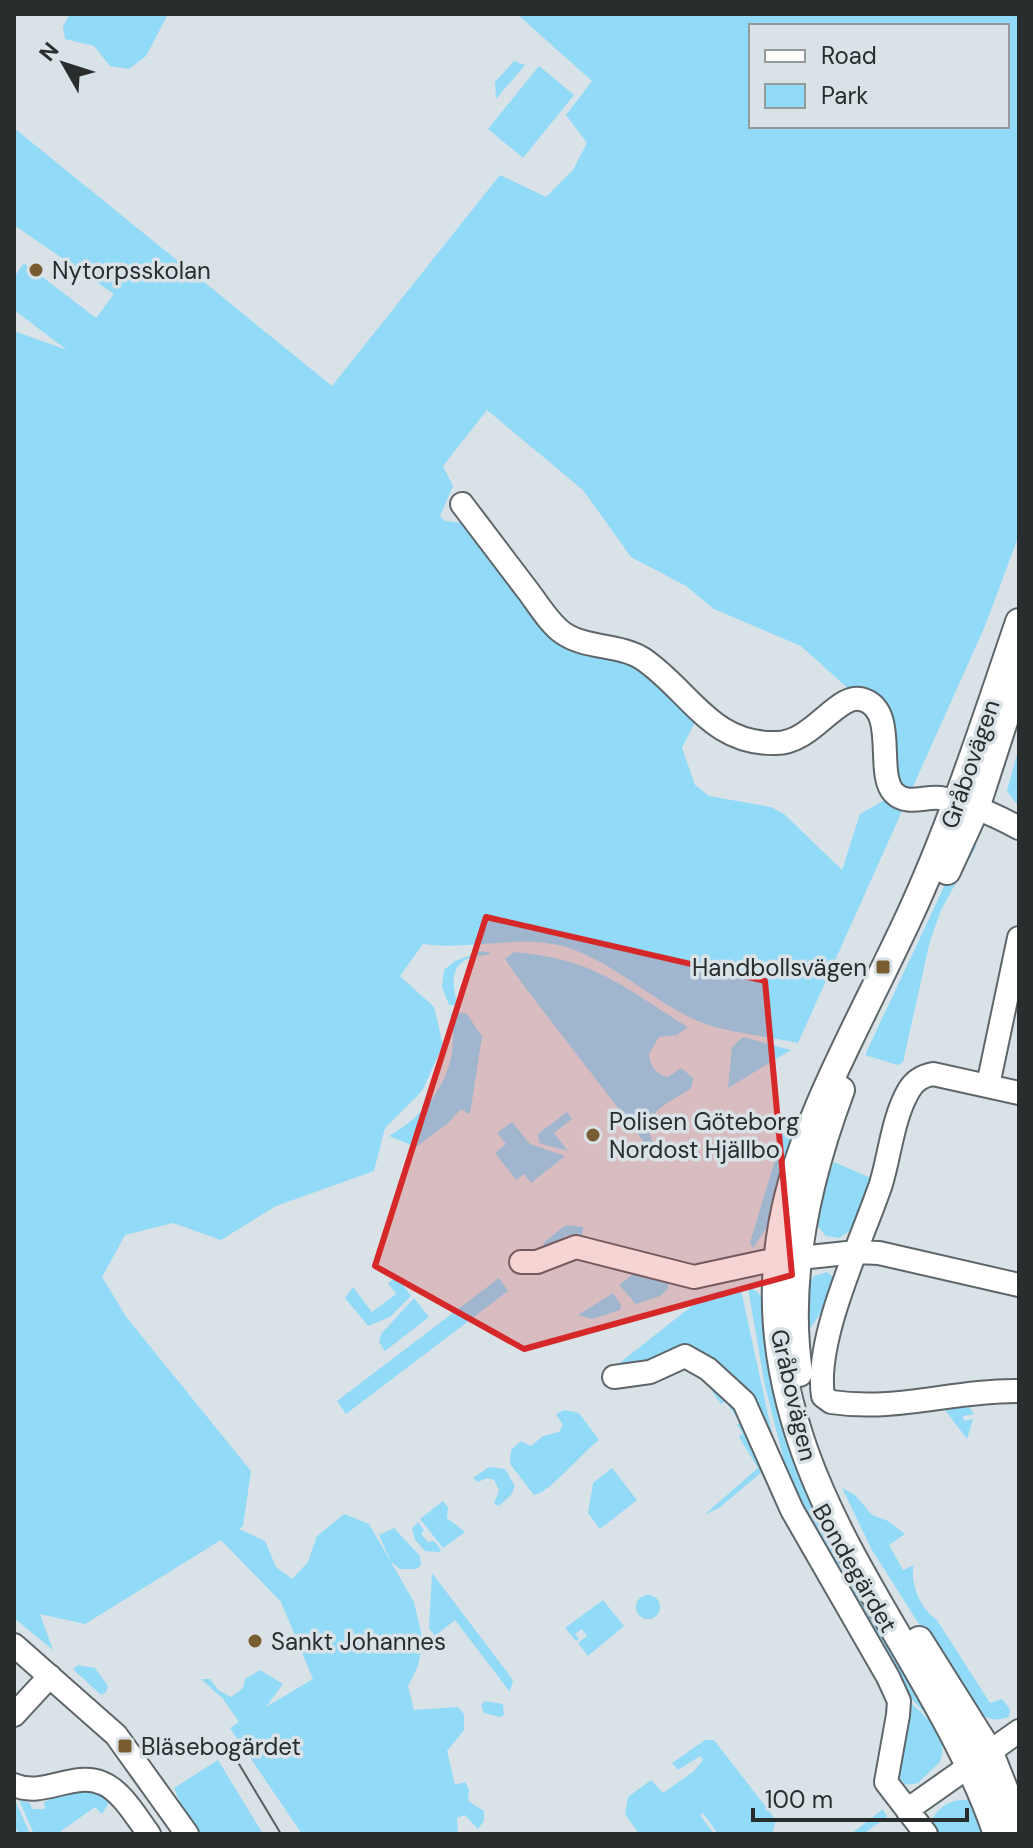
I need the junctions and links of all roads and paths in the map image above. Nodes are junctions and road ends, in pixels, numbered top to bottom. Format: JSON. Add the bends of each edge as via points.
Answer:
{"nodes":[{"id":1,"x":462,"y":504,"type":"dead end"},
{"id":2,"x":1019,"y":622,"type":"edge"},
{"id":3,"x":1019,"y":675,"type":"edge"},
{"id":4,"x":967,"y":805,"type":"junction"},
{"id":5,"x":1019,"y":828,"type":"edge"},
{"id":6,"x":1019,"y":938,"type":"edge"},
{"id":7,"x":988,"y":1085,"type":"junction"},
{"id":8,"x":1019,"y":1093,"type":"edge"},
{"id":9,"x":856,"y":1252,"type":"junction"},
{"id":10,"x":789,"y":1260,"type":"junction"},
{"id":11,"x":521,"y":1262,"type":"dead end"},
{"id":12,"x":1019,"y":1285,"type":"edge"},
{"id":13,"x":614,"y":1377,"type":"dead end"},
{"id":14,"x":1019,"y":1391,"type":"edge"},
{"id":15,"x":14,"y":1645,"type":"edge"},
{"id":16,"x":50,"y":1676,"type":"junction"},
{"id":17,"x":14,"y":1715,"type":"edge"},
{"id":18,"x":1019,"y":1731,"type":"edge"},
{"id":19,"x":979,"y":1760,"type":"junction"},
{"id":20,"x":14,"y":1785,"type":"edge"},
{"id":21,"x":907,"y":1810,"type":"junction"},
{"id":22,"x":1019,"y":1826,"type":"edge"},
{"id":23,"x":149,"y":1834,"type":"edge"},
{"id":24,"x":187,"y":1834,"type":"edge"},
{"id":25,"x":926,"y":1834,"type":"edge"},
{"id":26,"x":997,"y":1834,"type":"edge"}],
"edges":[{"from":1,"to":4,"type":"street","via":[[561,632],[642,658],[726,733],[756,742],[790,741],[808,734],[845,701],[861,699],[880,717],[891,790],[904,799],[938,798]]},
{"from":2,"to":4,"type":"main road","name":"Gråbovägen"},
{"from":3,"to":4,"type":"main road","name":"Gråbovägen"},
{"from":4,"to":5,"type":"street"},
{"from":4,"to":10,"type":"main road","name":"Gråbovägen","via":[[840,1092]]},
{"from":6,"to":7,"type":"street"},
{"from":7,"to":8,"type":"street"},
{"from":7,"to":9,"type":"street","via":[[933,1074],[915,1082],[903,1104]]},
{"from":9,"to":10,"type":"street"},
{"from":9,"to":12,"type":"street"},
{"from":9,"to":14,"type":"street","via":[[830,1333],[823,1396],[831,1402],[891,1406],[950,1395]]},
{"from":10,"to":11,"type":"street","via":[[694,1277],[576,1247],[537,1262]]},
{"from":10,"to":19,"type":"main road","name":"Gråbovägen","via":[[802,1396],[830,1482]]},
{"from":13,"to":21,"type":"street","name":"Bondegärdet","via":[[650,1372],[685,1356],[739,1394],[774,1476],[899,1701],[886,1782]]},
{"from":15,"to":16,"type":"street"},
{"from":16,"to":17,"type":"street"},
{"from":16,"to":24,"type":"street","via":[[116,1735]]},
{"from":18,"to":19,"type":"street"},
{"from":19,"to":21,"type":"street"},
{"from":19,"to":22,"type":"main road","name":"Gråbovägen"},
{"from":19,"to":26,"type":"main road","name":"Gråbovägen"},
{"from":20,"to":23,"type":"street","via":[[32,1790],[103,1783]]},
{"from":21,"to":25,"type":"street","name":"Bondegärdet"}]}
